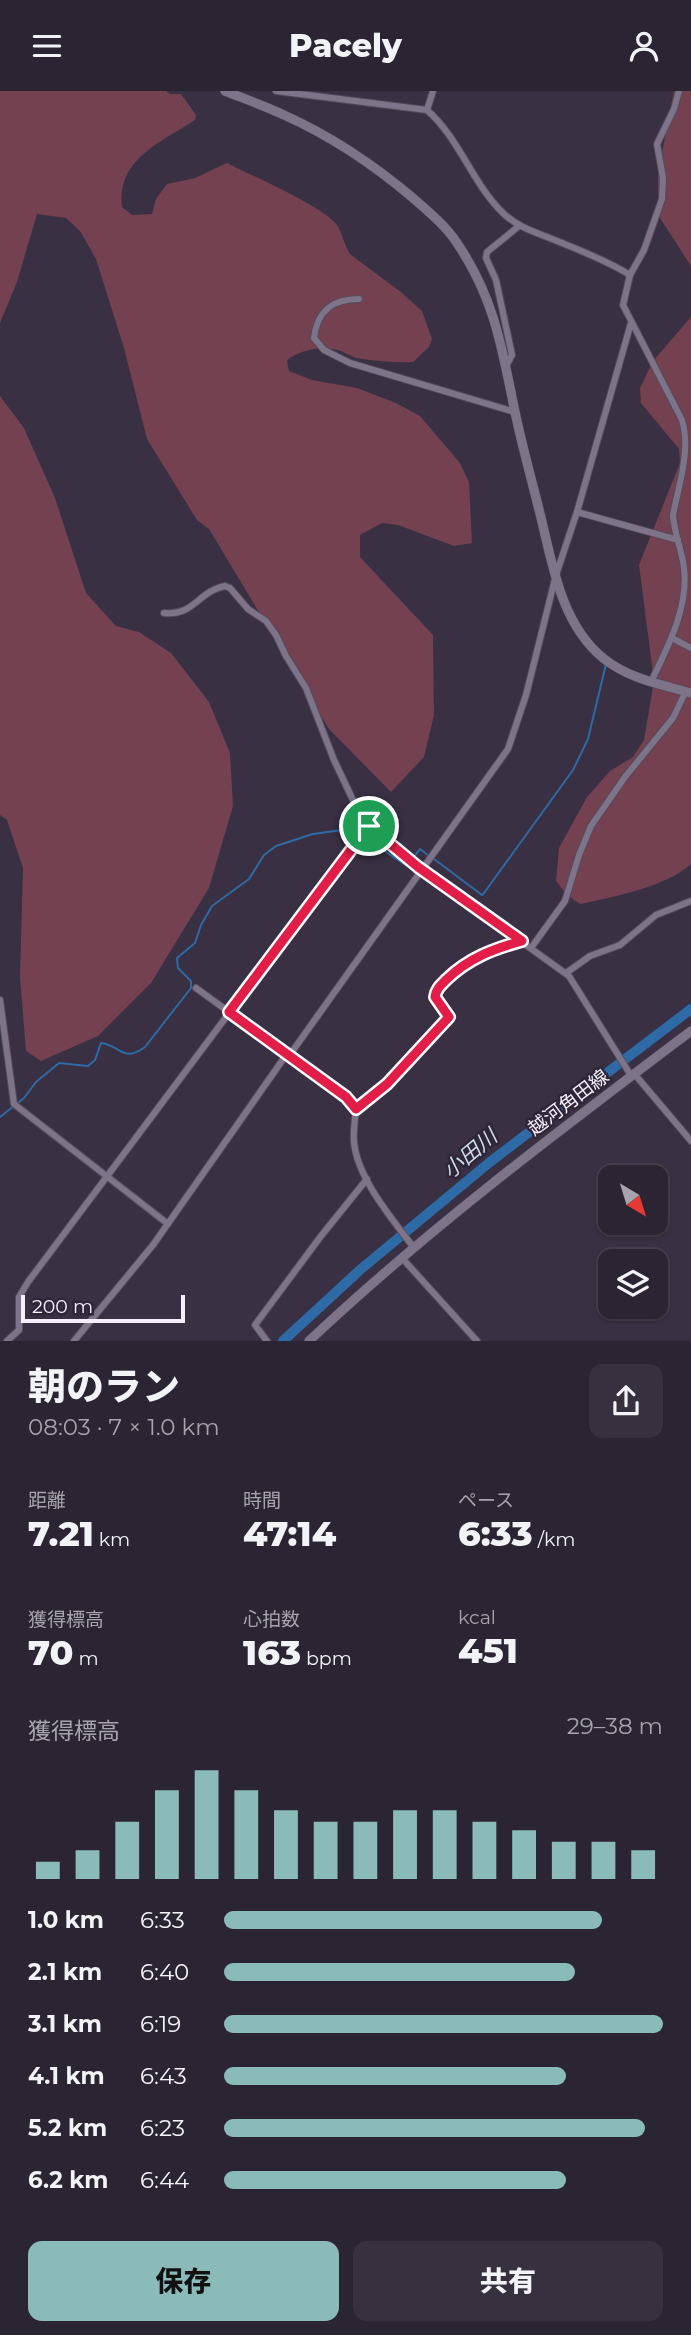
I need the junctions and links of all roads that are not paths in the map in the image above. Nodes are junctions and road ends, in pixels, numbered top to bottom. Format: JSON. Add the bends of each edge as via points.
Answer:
{"nodes":[{"id":1,"x":225,"y":91,"type":"edge"},
{"id":2,"x":276,"y":91,"type":"edge"},
{"id":3,"x":433,"y":91,"type":"edge"},
{"id":4,"x":679,"y":91,"type":"edge"},
{"id":5,"x":238,"y":94,"type":"edge"},
{"id":6,"x":427,"y":110,"type":"junction"},
{"id":7,"x":519,"y":226,"type":"junction"},
{"id":8,"x":630,"y":275,"type":"junction"},
{"id":9,"x":359,"y":299,"type":"dead end"},
{"id":10,"x":631,"y":323,"type":"junction"},
{"id":11,"x":506,"y":366,"type":"junction"},
{"id":12,"x":515,"y":412,"type":"junction"},
{"id":13,"x":577,"y":512,"type":"junction"},
{"id":14,"x":678,"y":540,"type":"junction"},
{"id":15,"x":556,"y":575,"type":"junction"},
{"id":16,"x":164,"y":613,"type":"dead end"},
{"id":17,"x":672,"y":638,"type":"junction"},
{"id":18,"x":691,"y":648,"type":"edge"},
{"id":19,"x":652,"y":682,"type":"junction"},
{"id":20,"x":688,"y":692,"type":"edge"},
{"id":21,"x":369,"y":826,"type":"junction"},
{"id":22,"x":423,"y":869,"type":"junction"},
{"id":23,"x":691,"y":901,"type":"edge"},
{"id":24,"x":522,"y":941,"type":"junction"},
{"id":25,"x":531,"y":948,"type":"junction"},
{"id":26,"x":566,"y":973,"type":"junction"},
{"id":27,"x":196,"y":988,"type":"dead end"},
{"id":28,"x":0,"y":1000,"type":"edge"},
{"id":29,"x":229,"y":1012,"type":"junction"},
{"id":30,"x":691,"y":1031,"type":"edge"},
{"id":31,"x":289,"y":1056,"type":"junction"},
{"id":32,"x":633,"y":1075,"type":"junction"},
{"id":33,"x":356,"y":1109,"type":"junction"},
{"id":34,"x":691,"y":1141,"type":"edge"},
{"id":35,"x":107,"y":1177,"type":"junction"},
{"id":36,"x":367,"y":1179,"type":"junction"},
{"id":37,"x":168,"y":1224,"type":"junction"},
{"id":38,"x":414,"y":1248,"type":"junction"},
{"id":39,"x":402,"y":1258,"type":"junction"},
{"id":40,"x":18,"y":1338,"type":"edge"},
{"id":41,"x":7,"y":1341,"type":"edge"},
{"id":42,"x":74,"y":1341,"type":"edge"},
{"id":43,"x":267,"y":1341,"type":"edge"},
{"id":44,"x":309,"y":1341,"type":"edge"},
{"id":45,"x":477,"y":1341,"type":"edge"}],
"edges":[{"from":1,"to":5,"type":"street"},
{"from":2,"to":6,"type":"street"},
{"from":3,"to":6,"type":"street"},
{"from":4,"to":8,"type":"street","via":[[657,144],[662,199]]},
{"from":5,"to":11,"type":"street","via":[[356,154],[439,222],[457,242],[484,288]]},
{"from":6,"to":7,"type":"street","via":[[503,213]]},
{"from":7,"to":8,"type":"street"},
{"from":7,"to":11,"type":"street","via":[[487,252],[486,258],[496,280],[512,355]]},
{"from":8,"to":10,"type":"street","via":[[623,305]]},
{"from":9,"to":12,"type":"street","via":[[330,305],[321,313],[314,338],[324,350],[350,363]]},
{"from":10,"to":13,"type":"street"},
{"from":10,"to":14,"type":"street","via":[[686,433],[673,515]]},
{"from":11,"to":12,"type":"street"},
{"from":12,"to":15,"type":"street"},
{"from":13,"to":14,"type":"street"},
{"from":13,"to":15,"type":"street"},
{"from":14,"to":17,"type":"street","via":[[685,577]]},
{"from":15,"to":19,"type":"street","via":[[581,636],[615,667]]},
{"from":15,"to":22,"type":"street","via":[[508,749]]},
{"from":16,"to":21,"type":"street","via":[[181,614],[212,590],[225,586],[266,621],[306,688],[339,773]]},
{"from":17,"to":18,"type":"street"},
{"from":17,"to":19,"type":"street"},
{"from":19,"to":20,"type":"street"},
{"from":20,"to":25,"type":"street","via":[[591,826],[565,901]]},
{"from":21,"to":22,"type":"street"},
{"from":21,"to":29,"type":"street"},
{"from":22,"to":24,"type":"street"},
{"from":22,"to":31,"type":"street"},
{"from":23,"to":26,"type":"street","via":[[656,915],[620,945],[590,955]]},
{"from":24,"to":25,"type":"street"},
{"from":24,"to":33,"type":"street","via":[[473,958],[438,988],[435,997],[449,1017],[387,1084]]},
{"from":25,"to":26,"type":"street"},
{"from":26,"to":32,"type":"street"},
{"from":27,"to":29,"type":"street"},
{"from":28,"to":35,"type":"street","via":[[14,1104]]},
{"from":29,"to":31,"type":"street"},
{"from":29,"to":35,"type":"street"},
{"from":30,"to":32,"type":"street","name":"越河角田線"},
{"from":31,"to":33,"type":"street"},
{"from":31,"to":37,"type":"street"},
{"from":32,"to":34,"type":"street"},
{"from":32,"to":38,"type":"street","name":"越河角田線"},
{"from":33,"to":36,"type":"street","via":[[354,1143]]},
{"from":35,"to":37,"type":"street"},
{"from":35,"to":40,"type":"street","via":[[19,1297]]},
{"from":36,"to":38,"type":"street"},
{"from":36,"to":43,"type":"street","via":[[255,1325]]},
{"from":37,"to":42,"type":"street"},
{"from":38,"to":39,"type":"street","name":"越河角田線"},
{"from":39,"to":44,"type":"street","name":"越河角田線"},
{"from":39,"to":45,"type":"street"},
{"from":40,"to":41,"type":"street"}]}
